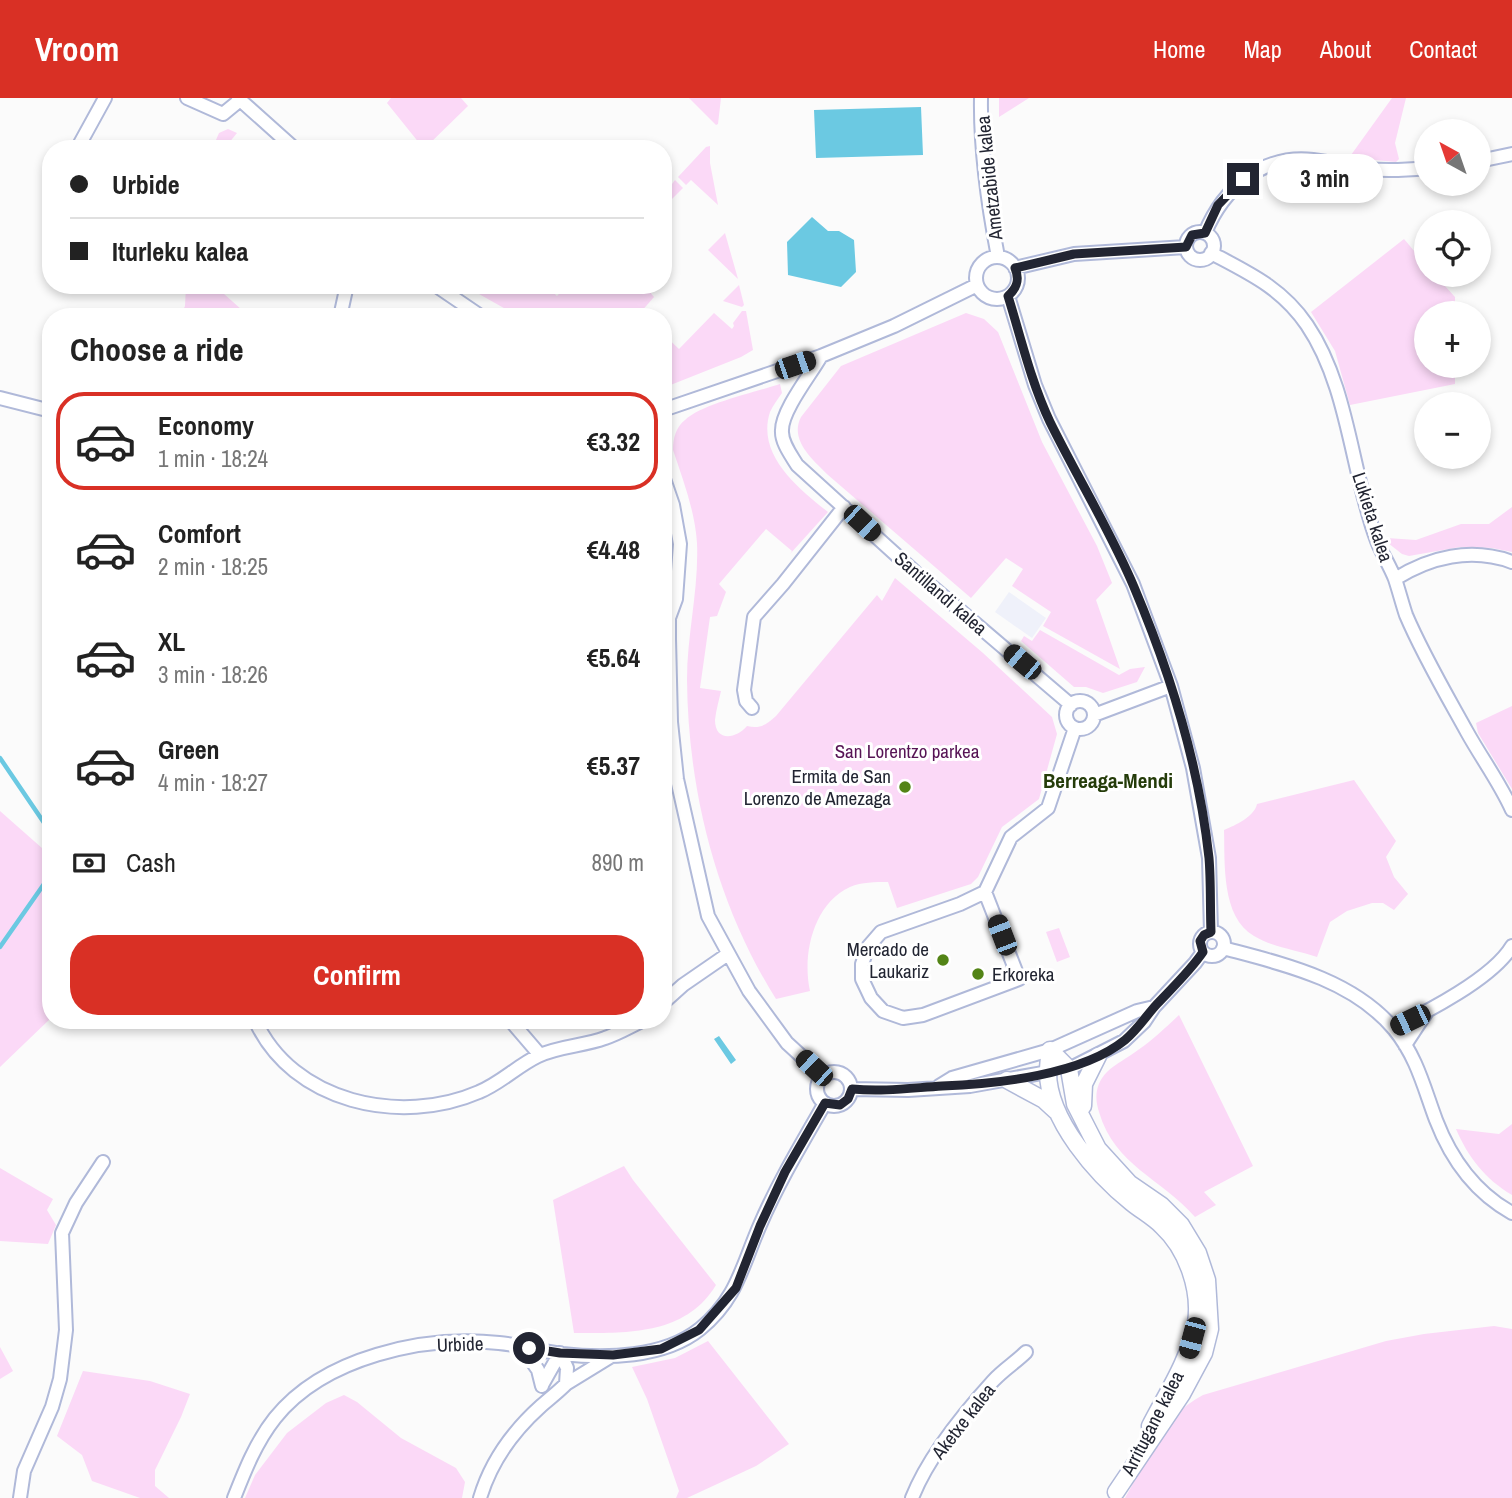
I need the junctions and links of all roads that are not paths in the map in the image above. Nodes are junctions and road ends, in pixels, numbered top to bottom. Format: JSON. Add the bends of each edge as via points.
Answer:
{"nodes":[{"id":1,"x":105,"y":98,"type":"edge"},
{"id":2,"x":187,"y":98,"type":"edge"},
{"id":3,"x":981,"y":98,"type":"edge"},
{"id":4,"x":239,"y":99,"type":"edge"},
{"id":5,"x":82,"y":140,"type":"edge"},
{"id":6,"x":286,"y":140,"type":"edge"},
{"id":7,"x":1512,"y":154,"type":"edge"},
{"id":8,"x":1491,"y":158,"type":"edge"},
{"id":9,"x":1414,"y":168,"type":"edge"},
{"id":10,"x":1205,"y":233,"type":"junction"},
{"id":11,"x":1186,"y":247,"type":"junction"},
{"id":12,"x":1211,"y":253,"type":"junction"},
{"id":13,"x":998,"y":257,"type":"junction"},
{"id":14,"x":1015,"y":268,"type":"junction"},
{"id":15,"x":977,"y":285,"type":"junction"},
{"id":16,"x":448,"y":294,"type":"edge"},
{"id":17,"x":1008,"y":296,"type":"junction"},
{"id":18,"x":469,"y":308,"type":"edge"},
{"id":19,"x":821,"y":356,"type":"junction"},
{"id":20,"x":0,"y":398,"type":"edge"},
{"id":21,"x":672,"y":407,"type":"edge"},
{"id":22,"x":42,"y":409,"type":"edge"},
{"id":23,"x":672,"y":502,"type":"edge"},
{"id":24,"x":844,"y":507,"type":"junction"},
{"id":25,"x":1512,"y":562,"type":"edge"},
{"id":26,"x":1395,"y":579,"type":"junction"},
{"id":27,"x":672,"y":607,"type":"edge"},
{"id":28,"x":1171,"y":687,"type":"junction"},
{"id":29,"x":1071,"y":705,"type":"junction"},
{"id":30,"x":752,"y":708,"type":"dead end"},
{"id":31,"x":1094,"y":715,"type":"junction"},
{"id":32,"x":1075,"y":728,"type":"junction"},
{"id":33,"x":672,"y":732,"type":"edge"},
{"id":34,"x":1512,"y":810,"type":"edge"},
{"id":35,"x":985,"y":892,"type":"junction"},
{"id":36,"x":1211,"y":932,"type":"junction"},
{"id":37,"x":1512,"y":946,"type":"edge"},
{"id":38,"x":1223,"y":948,"type":"junction"},
{"id":39,"x":1203,"y":952,"type":"junction"},
{"id":40,"x":728,"y":954,"type":"junction"},
{"id":41,"x":672,"y":995,"type":"edge"},
{"id":42,"x":1154,"y":1007,"type":"junction"},
{"id":43,"x":1426,"y":1012,"type":"junction"},
{"id":44,"x":1393,"y":1028,"type":"junction"},
{"id":45,"x":259,"y":1029,"type":"edge"},
{"id":46,"x":518,"y":1029,"type":"edge"},
{"id":47,"x":624,"y":1029,"type":"edge"},
{"id":48,"x":1405,"y":1045,"type":"junction"},
{"id":49,"x":1050,"y":1051,"type":"junction"},
{"id":50,"x":540,"y":1055,"type":"junction"},
{"id":51,"x":1098,"y":1056,"type":"junction"},
{"id":52,"x":1069,"y":1069,"type":"junction"},
{"id":53,"x":1048,"y":1072,"type":"junction"},
{"id":54,"x":823,"y":1076,"type":"junction"},
{"id":55,"x":1007,"y":1080,"type":"junction"},
{"id":56,"x":939,"y":1086,"type":"junction"},
{"id":57,"x":852,"y":1089,"type":"junction"},
{"id":58,"x":825,"y":1103,"type":"junction"},
{"id":59,"x":1058,"y":1112,"type":"junction"},
{"id":60,"x":1085,"y":1122,"type":"junction"},
{"id":61,"x":103,"y":1163,"type":"dead end"},
{"id":62,"x":1512,"y":1213,"type":"edge"},
{"id":63,"x":522,"y":1347,"type":"junction"},
{"id":64,"x":1026,"y":1352,"type":"dead end"},
{"id":65,"x":560,"y":1353,"type":"junction"},
{"id":66,"x":613,"y":1355,"type":"junction"},
{"id":67,"x":566,"y":1384,"type":"junction"},
{"id":68,"x":542,"y":1385,"type":"junction"},
{"id":69,"x":540,"y":1407,"type":"junction"},
{"id":70,"x":1114,"y":1495,"type":"edge"},
{"id":71,"x":20,"y":1498,"type":"edge"},
{"id":72,"x":234,"y":1498,"type":"edge"},
{"id":73,"x":480,"y":1498,"type":"edge"},
{"id":74,"x":912,"y":1498,"type":"edge"}],
"edges":[{"from":1,"to":5,"type":"street"},
{"from":2,"to":4,"type":"street","via":[[223,114]]},
{"from":3,"to":13,"type":"street","name":"Ametzabide kalea","via":[[980,133]]},
{"from":4,"to":6,"type":"street"},
{"from":7,"to":8,"type":"street"},
{"from":9,"to":10,"type":"street","via":[[1370,169],[1311,159],[1276,163],[1229,192]]},
{"from":10,"to":11,"type":"street","via":[[1192,235]]},
{"from":10,"to":12,"type":"street","via":[[1213,241]]},
{"from":11,"to":12,"type":"street","via":[[1196,259]]},
{"from":11,"to":14,"type":"street","via":[[1074,254]]},
{"from":12,"to":26,"type":"street","name":"Lukieta kalea","via":[[1272,286],[1306,323],[1322,351],[1377,541]]},
{"from":13,"to":14,"type":"street"},
{"from":13,"to":15,"type":"street","via":[[980,266]]},
{"from":14,"to":17,"type":"street","via":[[1018,280]]},
{"from":15,"to":17,"type":"street","via":[[990,298]]},
{"from":15,"to":19,"type":"street"},
{"from":16,"to":18,"type":"street"},
{"from":17,"to":28,"type":"street","via":[[1049,419],[1133,584]]},
{"from":19,"to":21,"type":"street"},
{"from":19,"to":24,"type":"street","name":"Santillandi kalea","via":[[785,415],[781,430],[797,465]]},
{"from":20,"to":22,"type":"street"},
{"from":23,"to":27,"type":"street","via":[[680,544]]},
{"from":24,"to":29,"type":"street","name":"Santillandi kalea"},
{"from":24,"to":30,"type":"street","via":[[754,617],[744,690]]},
{"from":25,"to":26,"type":"street","via":[[1460,555],[1415,566]]},
{"from":26,"to":34,"type":"street","name":"Lukieta kalea","via":[[1420,646]]},
{"from":28,"to":31,"type":"street"},
{"from":28,"to":36,"type":"street","via":[[1193,768],[1209,858]]},
{"from":29,"to":31,"type":"street","via":[[1084,702]]},
{"from":29,"to":32,"type":"street","via":[[1067,718]]},
{"from":31,"to":32,"type":"street","via":[[1088,726]]},
{"from":32,"to":35,"type":"street","via":[[1048,807],[1012,837]]},
{"from":33,"to":40,"type":"street","via":[[675,767],[708,916]]},
{"from":35,"to":35,"type":"street","via":[[899,924],[874,939],[862,964],[862,979],[883,1010],[903,1018],[923,1015],[1019,979]]},
{"from":36,"to":38,"type":"street","via":[[1222,936]]},
{"from":36,"to":39,"type":"street","via":[[1200,941]]},
{"from":37,"to":43,"type":"street","via":[[1487,972]]},
{"from":38,"to":39,"type":"street","via":[[1212,956]]},
{"from":38,"to":44,"type":"street","via":[[1300,968],[1368,1004]]},
{"from":39,"to":42,"type":"street"},
{"from":40,"to":41,"type":"street"},
{"from":40,"to":54,"type":"street","via":[[787,1042]]},
{"from":42,"to":49,"type":"street"},
{"from":42,"to":51,"type":"street","via":[[1124,1041]]},
{"from":43,"to":44,"type":"street"},
{"from":43,"to":48,"type":"street"},
{"from":44,"to":48,"type":"street"},
{"from":45,"to":50,"type":"street","via":[[299,1077],[374,1106],[426,1107],[450,1102],[499,1082]]},
{"from":46,"to":50,"type":"street"},
{"from":47,"to":50,"type":"street"},
{"from":48,"to":62,"type":"street","via":[[1425,1083],[1446,1144],[1481,1190]]},
{"from":49,"to":52,"type":"street"},
{"from":49,"to":53,"type":"street"},
{"from":49,"to":56,"type":"street"},
{"from":51,"to":52,"type":"street"},
{"from":51,"to":60,"type":"street","via":[[1084,1084]]},
{"from":52,"to":53,"type":"street"},
{"from":52,"to":60,"type":"street","name":"Arritugane kalea"},
{"from":53,"to":55,"type":"street"},
{"from":53,"to":59,"type":"street"},
{"from":54,"to":57,"type":"street","via":[[839,1072]]},
{"from":54,"to":58,"type":"street","via":[[817,1090]]},
{"from":55,"to":56,"type":"street"},
{"from":55,"to":59,"type":"street"},
{"from":56,"to":57,"type":"street"},
{"from":57,"to":58,"type":"street","via":[[840,1105]]},
{"from":58,"to":66,"type":"street","name":"Urbide","via":[[785,1172],[736,1288],[718,1311],[699,1330],[661,1349]]},
{"from":59,"to":70,"type":"street","name":"Arritugane kalea","via":[[1099,1173],[1163,1226],[1183,1252],[1195,1284],[1196,1322],[1187,1354]]},
{"from":60,"to":70,"type":"street","name":"Arritugane kalea","via":[[1098,1149],[1129,1183],[1181,1225],[1198,1253],[1210,1306],[1203,1353],[1182,1394]]},
{"from":61,"to":71,"type":"street","via":[[62,1233],[66,1330],[60,1379],[24,1471]]},
{"from":63,"to":65,"type":"street","name":"Urbide"},
{"from":63,"to":68,"type":"street"},
{"from":63,"to":72,"type":"street","name":"Urbide","via":[[470,1342],[427,1345],[384,1353],[329,1373],[304,1389],[276,1417],[254,1451]]},
{"from":64,"to":74,"type":"street","name":"Aketxe kalea","via":[[966,1413],[924,1472]]},
{"from":65,"to":66,"type":"street","name":"Urbide"},
{"from":65,"to":67,"type":"street","via":[[567,1368]]},
{"from":65,"to":68,"type":"street"},
{"from":66,"to":67,"type":"street"},
{"from":67,"to":69,"type":"street"},
{"from":68,"to":69,"type":"street"},
{"from":69,"to":73,"type":"street","via":[[500,1452]]}]}
